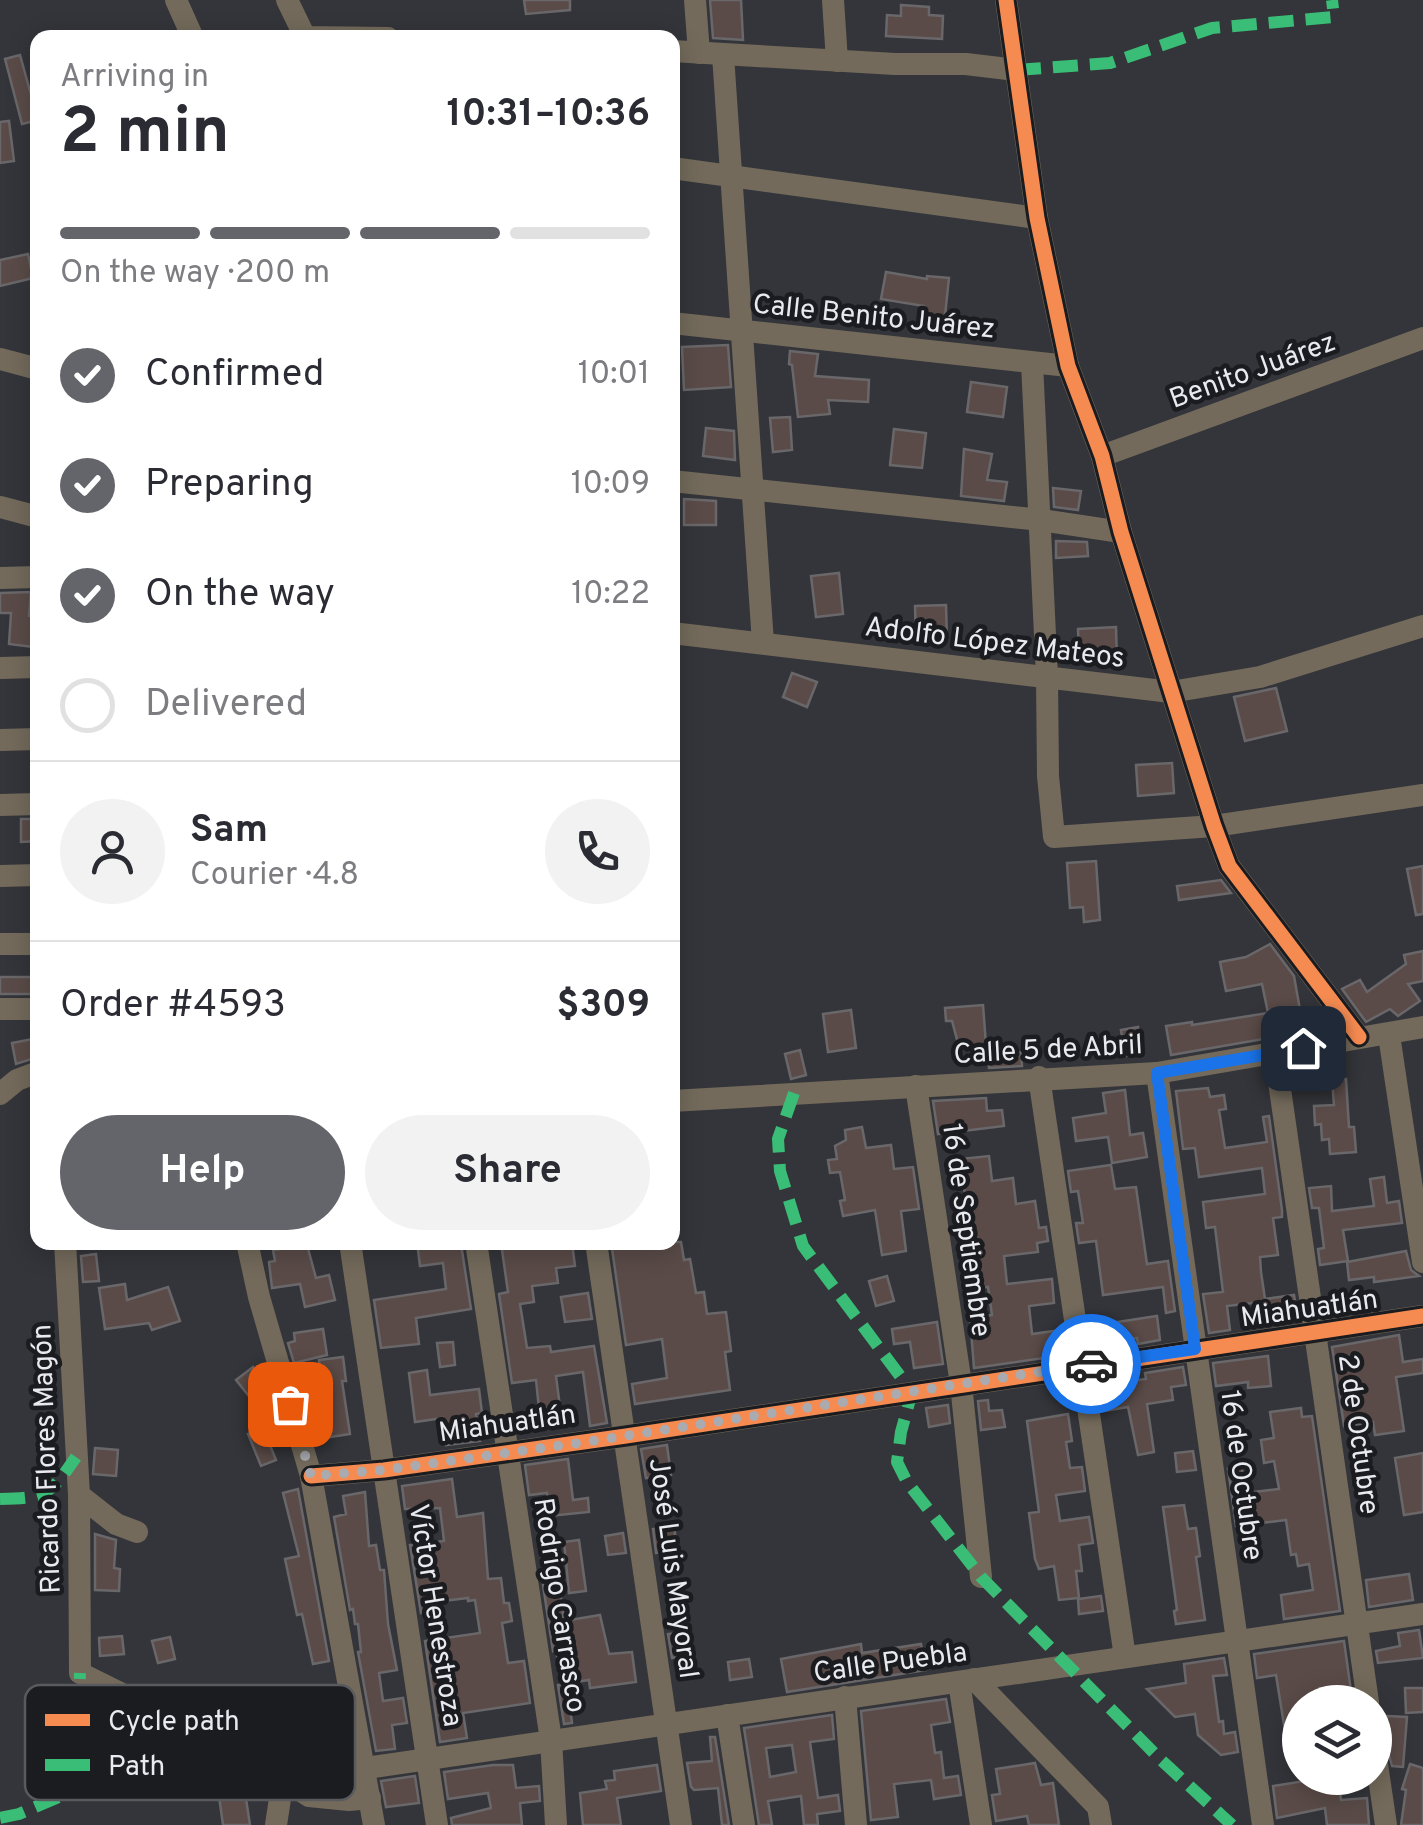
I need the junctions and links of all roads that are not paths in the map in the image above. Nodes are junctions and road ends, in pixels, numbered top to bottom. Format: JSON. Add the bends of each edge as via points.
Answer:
{"nodes":[{"id":1,"x":176,"y":0,"type":"edge"},
{"id":2,"x":287,"y":0,"type":"edge"},
{"id":3,"x":695,"y":0,"type":"edge"},
{"id":4,"x":833,"y":0,"type":"edge"},
{"id":5,"x":1006,"y":0,"type":"edge"},
{"id":6,"x":189,"y":30,"type":"edge"},
{"id":7,"x":301,"y":30,"type":"edge"},
{"id":8,"x":680,"y":52,"type":"edge"},
{"id":9,"x":699,"y":53,"type":"junction"},
{"id":10,"x":723,"y":55,"type":"junction"},
{"id":11,"x":837,"y":61,"type":"junction"},
{"id":12,"x":1016,"y":70,"type":"junction"},
{"id":13,"x":680,"y":169,"type":"edge"},
{"id":14,"x":732,"y":174,"type":"junction"},
{"id":15,"x":1037,"y":218,"type":"junction"},
{"id":16,"x":680,"y":323,"type":"edge"},
{"id":17,"x":742,"y":330,"type":"junction"},
{"id":18,"x":1423,"y":338,"type":"edge"},
{"id":19,"x":0,"y":360,"type":"edge"},
{"id":20,"x":1032,"y":363,"type":"junction"},
{"id":21,"x":30,"y":366,"type":"edge"},
{"id":22,"x":1068,"y":366,"type":"junction"},
{"id":23,"x":1102,"y":456,"type":"junction"},
{"id":24,"x":680,"y":482,"type":"edge"},
{"id":25,"x":752,"y":492,"type":"junction"},
{"id":26,"x":0,"y":507,"type":"edge"},
{"id":27,"x":30,"y":515,"type":"edge"},
{"id":28,"x":1040,"y":520,"type":"junction"},
{"id":29,"x":1121,"y":532,"type":"junction"},
{"id":30,"x":0,"y":578,"type":"edge"},
{"id":31,"x":30,"y":578,"type":"edge"},
{"id":32,"x":1423,"y":626,"type":"edge"},
{"id":33,"x":680,"y":634,"type":"edge"},
{"id":34,"x":763,"y":643,"type":"junction"},
{"id":35,"x":30,"y":667,"type":"edge"},
{"id":36,"x":0,"y":668,"type":"edge"},
{"id":37,"x":1047,"y":676,"type":"junction"},
{"id":38,"x":1171,"y":692,"type":"junction"},
{"id":39,"x":30,"y":739,"type":"edge"},
{"id":40,"x":0,"y":740,"type":"edge"},
{"id":41,"x":1423,"y":796,"type":"edge"},
{"id":42,"x":30,"y":804,"type":"edge"},
{"id":43,"x":0,"y":805,"type":"edge"},
{"id":44,"x":1214,"y":826,"type":"junction"},
{"id":45,"x":30,"y":875,"type":"edge"},
{"id":46,"x":0,"y":876,"type":"edge"},
{"id":47,"x":0,"y":944,"type":"edge"},
{"id":48,"x":30,"y":944,"type":"edge"},
{"id":49,"x":0,"y":1009,"type":"edge"},
{"id":50,"x":30,"y":1009,"type":"edge"},
{"id":51,"x":1423,"y":1026,"type":"edge"},
{"id":52,"x":1389,"y":1035,"type":"junction"},
{"id":53,"x":1359,"y":1037,"type":"junction"},
{"id":54,"x":1275,"y":1054,"type":"junction"},
{"id":55,"x":1157,"y":1073,"type":"junction"},
{"id":56,"x":30,"y":1075,"type":"edge"},
{"id":57,"x":1039,"y":1077,"type":"junction"},
{"id":58,"x":916,"y":1086,"type":"junction"},
{"id":59,"x":0,"y":1094,"type":"edge"},
{"id":60,"x":680,"y":1100,"type":"edge"},
{"id":61,"x":65,"y":1250,"type":"edge"},
{"id":62,"x":249,"y":1250,"type":"edge"},
{"id":63,"x":351,"y":1250,"type":"edge"},
{"id":64,"x":477,"y":1250,"type":"edge"},
{"id":65,"x":597,"y":1250,"type":"edge"},
{"id":66,"x":1423,"y":1262,"type":"edge"},
{"id":67,"x":1423,"y":1316,"type":"edge"},
{"id":68,"x":1316,"y":1332,"type":"junction"},
{"id":69,"x":1195,"y":1349,"type":"junction"},
{"id":70,"x":1082,"y":1365,"type":"junction"},
{"id":71,"x":961,"y":1384,"type":"junction"},
{"id":72,"x":626,"y":1436,"type":"junction"},
{"id":73,"x":508,"y":1452,"type":"junction"},
{"id":74,"x":384,"y":1470,"type":"junction"},
{"id":75,"x":311,"y":1476,"type":"junction"},
{"id":76,"x":79,"y":1496,"type":"junction"},
{"id":77,"x":137,"y":1532,"type":"dead end"},
{"id":78,"x":981,"y":1577,"type":"dead end"},
{"id":79,"x":1423,"y":1614,"type":"edge"},
{"id":80,"x":1356,"y":1624,"type":"junction"},
{"id":81,"x":1237,"y":1641,"type":"junction"},
{"id":82,"x":1125,"y":1656,"type":"junction"},
{"id":83,"x":967,"y":1680,"type":"junction"},
{"id":84,"x":104,"y":1685,"type":"edge"},
{"id":85,"x":350,"y":1685,"type":"edge"},
{"id":86,"x":1365,"y":1685,"type":"edge"},
{"id":87,"x":845,"y":1697,"type":"junction"},
{"id":88,"x":355,"y":1710,"type":"edge"},
{"id":89,"x":726,"y":1715,"type":"junction"},
{"id":90,"x":667,"y":1724,"type":"junction"},
{"id":91,"x":551,"y":1740,"type":"junction"},
{"id":92,"x":429,"y":1758,"type":"junction"},
{"id":93,"x":366,"y":1768,"type":"junction"},
{"id":94,"x":1382,"y":1795,"type":"edge"},
{"id":95,"x":370,"y":1798,"type":"junction"},
{"id":96,"x":355,"y":1799,"type":"edge"},
{"id":97,"x":280,"y":1800,"type":"edge"},
{"id":98,"x":276,"y":1825,"type":"edge"},
{"id":99,"x":374,"y":1825,"type":"edge"},
{"id":100,"x":437,"y":1825,"type":"edge"},
{"id":101,"x":556,"y":1825,"type":"edge"},
{"id":102,"x":681,"y":1825,"type":"edge"},
{"id":103,"x":744,"y":1825,"type":"edge"},
{"id":104,"x":856,"y":1825,"type":"edge"},
{"id":105,"x":980,"y":1825,"type":"edge"},
{"id":106,"x":1101,"y":1825,"type":"edge"},
{"id":107,"x":1263,"y":1825,"type":"edge"},
{"id":108,"x":1386,"y":1825,"type":"edge"}],
"edges":[{"from":1,"to":6,"type":"street"},
{"from":2,"to":7,"type":"street"},
{"from":3,"to":9,"type":"street"},
{"from":4,"to":11,"type":"street"},
{"from":5,"to":12,"type":"street"},
{"from":8,"to":9,"type":"street"},
{"from":9,"to":10,"type":"street"},
{"from":10,"to":11,"type":"street"},
{"from":10,"to":14,"type":"street"},
{"from":11,"to":12,"type":"street"},
{"from":12,"to":15,"type":"street"},
{"from":13,"to":14,"type":"street"},
{"from":14,"to":15,"type":"street"},
{"from":14,"to":17,"type":"street"},
{"from":15,"to":22,"type":"street"},
{"from":16,"to":17,"type":"street","name":"Calle Benito Juárez"},
{"from":17,"to":20,"type":"street","name":"Calle Benito Juárez"},
{"from":17,"to":25,"type":"street"},
{"from":18,"to":23,"type":"street","name":"Benito Juárez"},
{"from":19,"to":21,"type":"street"},
{"from":20,"to":22,"type":"street","name":"Calle Benito Juárez"},
{"from":20,"to":28,"type":"street"},
{"from":22,"to":23,"type":"street"},
{"from":23,"to":29,"type":"street"},
{"from":24,"to":25,"type":"street"},
{"from":25,"to":28,"type":"street"},
{"from":25,"to":34,"type":"street"},
{"from":26,"to":27,"type":"street"},
{"from":28,"to":29,"type":"street"},
{"from":28,"to":37,"type":"street"},
{"from":29,"to":38,"type":"street"},
{"from":30,"to":31,"type":"street"},
{"from":32,"to":38,"type":"street","name":"Adolfo López Mateos","via":[[1260,677]]},
{"from":33,"to":34,"type":"street","name":"Adolfo López Mateos"},
{"from":34,"to":37,"type":"street","name":"Adolfo López Mateos"},
{"from":35,"to":36,"type":"street"},
{"from":37,"to":38,"type":"street","name":"Adolfo López Mateos"},
{"from":37,"to":44,"type":"street","via":[[1054,838]]},
{"from":38,"to":44,"type":"street"},
{"from":39,"to":40,"type":"street"},
{"from":41,"to":44,"type":"street"},
{"from":42,"to":43,"type":"street"},
{"from":44,"to":53,"type":"street","via":[[1229,866]]},
{"from":45,"to":46,"type":"street"},
{"from":47,"to":48,"type":"street"},
{"from":49,"to":50,"type":"street"},
{"from":51,"to":52,"type":"street","name":"Calle 5 de Abril"},
{"from":52,"to":53,"type":"street","name":"Calle 5 de Abril"},
{"from":52,"to":66,"type":"street"},
{"from":53,"to":54,"type":"street","name":"Calle 5 de Abril"},
{"from":54,"to":55,"type":"street","name":"Calle 5 de Abril"},
{"from":54,"to":68,"type":"street","name":"2 de Octubre"},
{"from":55,"to":57,"type":"street","name":"Calle 5 de Abril"},
{"from":55,"to":69,"type":"street","name":"16 de Octubre"},
{"from":56,"to":59,"type":"street"},
{"from":57,"to":58,"type":"street","name":"Calle 5 de Abril"},
{"from":57,"to":70,"type":"street"},
{"from":58,"to":60,"type":"street","name":"Calle 5 de Abril"},
{"from":58,"to":71,"type":"street","name":"16 de Septiembre"},
{"from":61,"to":76,"type":"street","name":"Ricardo Flores Magón"},
{"from":62,"to":75,"type":"street"},
{"from":63,"to":74,"type":"street","name":"Víctor Henestroza"},
{"from":64,"to":73,"type":"street","name":"Rodrigo Carrasco"},
{"from":65,"to":72,"type":"street","name":"José Luis Mayoral"},
{"from":67,"to":68,"type":"street","name":"Miahuatlán"},
{"from":68,"to":69,"type":"street","name":"Miahuatlán"},
{"from":68,"to":80,"type":"street","name":"2 de Octubre"},
{"from":69,"to":70,"type":"street","name":"Miahuatlán"},
{"from":69,"to":81,"type":"street","name":"16 de Octubre"},
{"from":70,"to":71,"type":"street","name":"Miahuatlán"},
{"from":70,"to":82,"type":"street"},
{"from":71,"to":72,"type":"street","name":"Miahuatlán"},
{"from":71,"to":78,"type":"street","name":"16 de Septiembre"},
{"from":72,"to":73,"type":"street","name":"Miahuatlán"},
{"from":72,"to":90,"type":"street","name":"José Luis Mayoral"},
{"from":73,"to":74,"type":"street","name":"Miahuatlán"},
{"from":73,"to":91,"type":"street","name":"Rodrigo Carrasco"},
{"from":74,"to":75,"type":"street","name":"Miahuatlán"},
{"from":74,"to":92,"type":"street","name":"Víctor Henestroza"},
{"from":75,"to":85,"type":"street"},
{"from":76,"to":77,"type":"street"},
{"from":76,"to":84,"type":"street","name":"Ricardo Flores Magón","via":[[80,1673]]},
{"from":79,"to":80,"type":"street","name":"Calle Puebla"},
{"from":80,"to":81,"type":"street","name":"Calle Puebla"},
{"from":80,"to":86,"type":"street","name":"2 de Octubre"},
{"from":81,"to":82,"type":"street","name":"Calle Puebla"},
{"from":81,"to":107,"type":"street","name":"16 de Octubre"},
{"from":82,"to":83,"type":"street","name":"Calle Puebla"},
{"from":83,"to":87,"type":"street","name":"Calle Puebla"},
{"from":83,"to":105,"type":"street"},
{"from":83,"to":106,"type":"street","via":[[1098,1808]]},
{"from":87,"to":89,"type":"street","name":"Calle Puebla"},
{"from":87,"to":104,"type":"street"},
{"from":88,"to":93,"type":"street"},
{"from":89,"to":90,"type":"street","name":"Calle Puebla"},
{"from":89,"to":103,"type":"street"},
{"from":90,"to":91,"type":"street","name":"Calle Puebla"},
{"from":90,"to":102,"type":"street"},
{"from":91,"to":92,"type":"street","name":"Calle Puebla"},
{"from":91,"to":101,"type":"street","name":"Rodrigo Carrasco"},
{"from":92,"to":93,"type":"street","name":"Calle Puebla"},
{"from":92,"to":100,"type":"street","name":"Víctor Henestroza"},
{"from":93,"to":95,"type":"street"},
{"from":94,"to":108,"type":"street"},
{"from":95,"to":96,"type":"street"},
{"from":95,"to":99,"type":"street"},
{"from":97,"to":98,"type":"street"}]}
